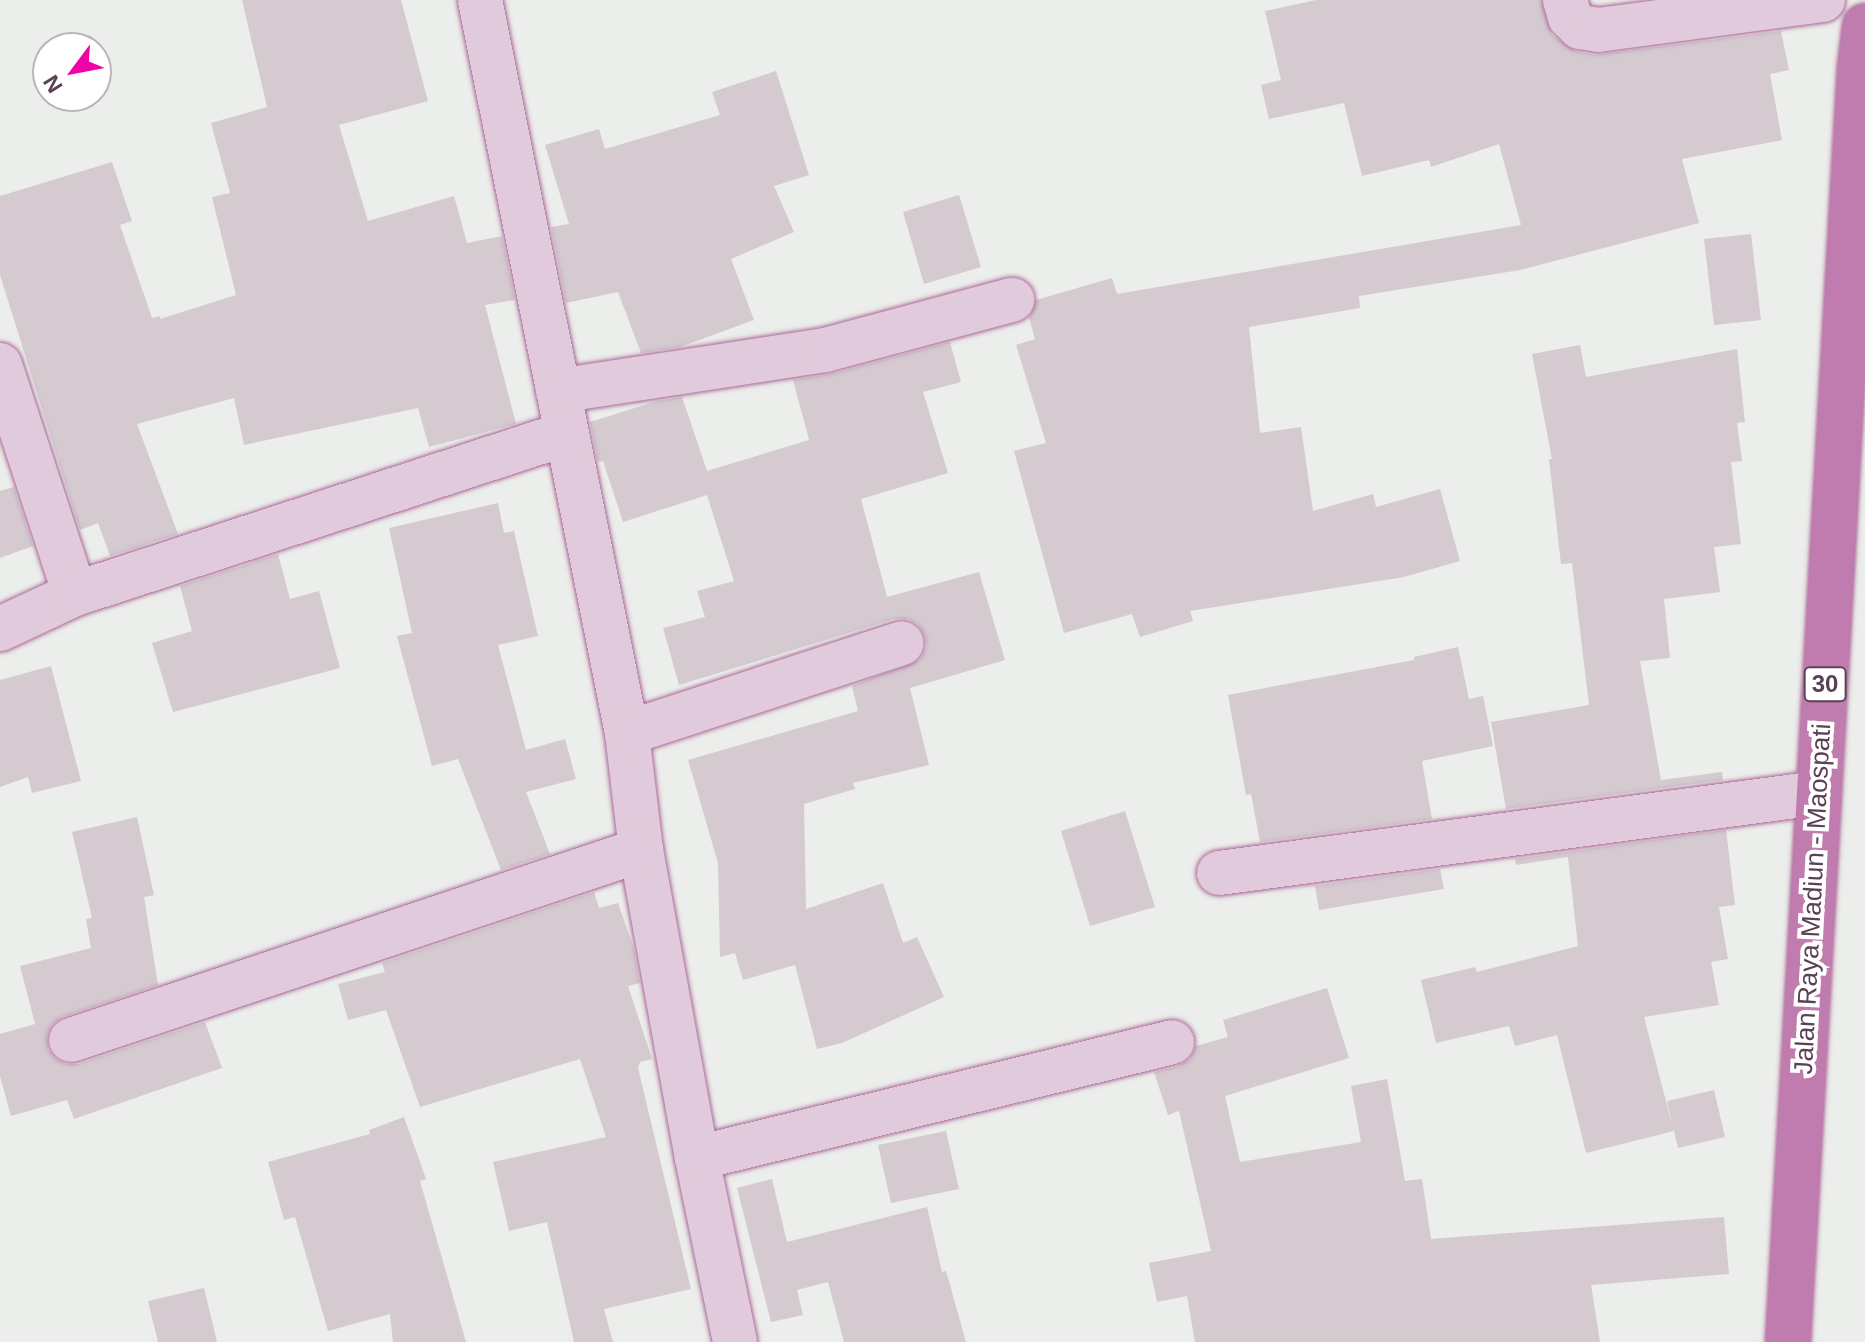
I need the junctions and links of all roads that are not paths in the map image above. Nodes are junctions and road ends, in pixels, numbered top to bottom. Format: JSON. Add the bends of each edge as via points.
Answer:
{"nodes":[{"id":1,"x":480,"y":0,"type":"edge"},
{"id":2,"x":1565,"y":0,"type":"edge"},
{"id":3,"x":1823,"y":0,"type":"edge"},
{"id":4,"x":1863,"y":54,"type":"edge"},
{"id":5,"x":1012,"y":300,"type":"dead end"},
{"id":6,"x":0,"y":365,"type":"edge"},
{"id":7,"x":558,"y":391,"type":"junction"},
{"id":8,"x":565,"y":434,"type":"junction"},
{"id":9,"x":75,"y":594,"type":"junction"},
{"id":10,"x":0,"y":629,"type":"edge"},
{"id":11,"x":902,"y":643,"type":"dead end"},
{"id":12,"x":627,"y":733,"type":"junction"},
{"id":13,"x":1818,"y":793,"type":"junction"},
{"id":14,"x":641,"y":850,"type":"junction"},
{"id":15,"x":1219,"y":873,"type":"dead end"},
{"id":16,"x":71,"y":1040,"type":"dead end"},
{"id":17,"x":1172,"y":1042,"type":"dead end"},
{"id":18,"x":697,"y":1158,"type":"junction"},
{"id":19,"x":735,"y":1342,"type":"edge"},
{"id":20,"x":1788,"y":1342,"type":"edge"}],
"edges":[{"from":1,"to":7,"type":"street"},
{"from":2,"to":3,"type":"street","via":[[1580,27],[1598,30]]},
{"from":4,"to":13,"type":"highway","name":"Jalan Raya Madiun - Maospati","number":"30"},
{"from":5,"to":7,"type":"street","via":[[825,350]]},
{"from":6,"to":9,"type":"street"},
{"from":7,"to":8,"type":"street"},
{"from":8,"to":9,"type":"street"},
{"from":8,"to":12,"type":"street"},
{"from":9,"to":10,"type":"street"},
{"from":11,"to":12,"type":"street"},
{"from":12,"to":14,"type":"street"},
{"from":13,"to":15,"type":"street"},
{"from":13,"to":20,"type":"highway","name":"Jalan Raya Madiun - Maospati","number":"30"},
{"from":14,"to":16,"type":"street"},
{"from":14,"to":18,"type":"street"},
{"from":17,"to":18,"type":"street"},
{"from":18,"to":19,"type":"street"}]}
